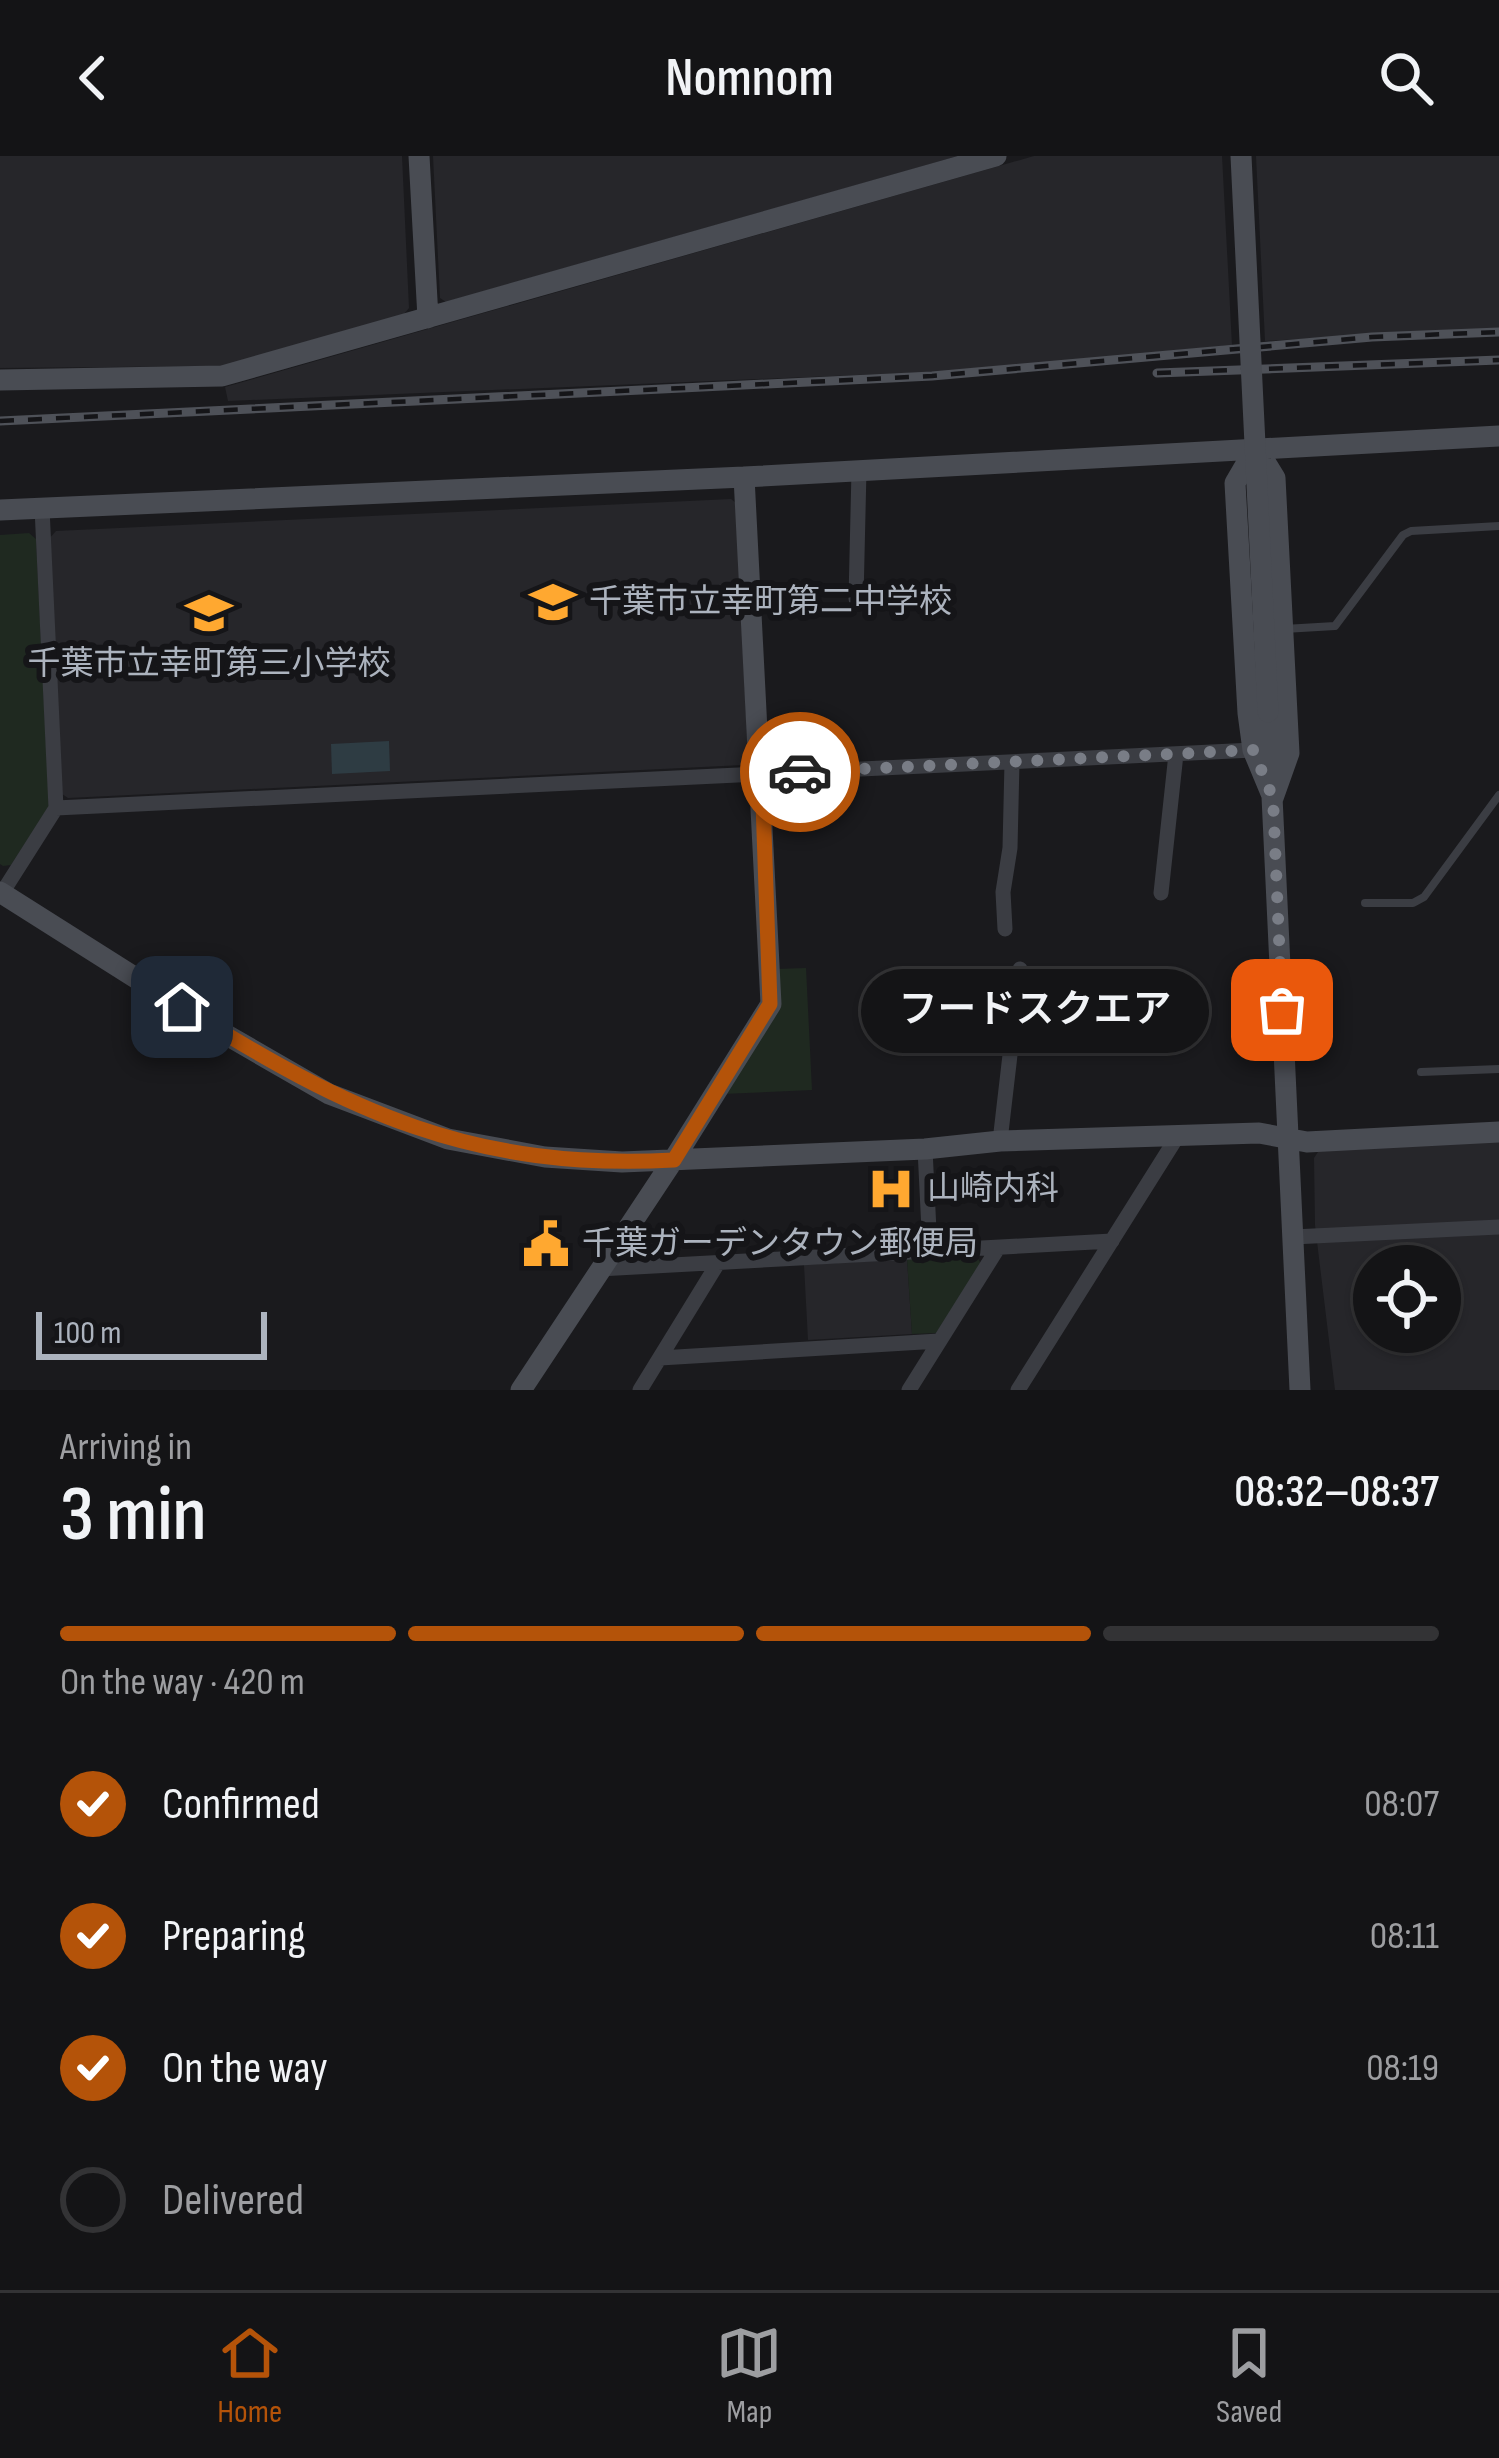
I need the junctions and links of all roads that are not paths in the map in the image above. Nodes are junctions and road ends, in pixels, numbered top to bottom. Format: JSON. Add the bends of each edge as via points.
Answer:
{"nodes":[{"id":1,"x":419,"y":156,"type":"edge"},
{"id":2,"x":996,"y":156,"type":"edge"},
{"id":3,"x":1240,"y":156,"type":"edge"},
{"id":4,"x":428,"y":318,"type":"junction"},
{"id":5,"x":0,"y":380,"type":"edge"},
{"id":6,"x":1499,"y":436,"type":"edge"},
{"id":7,"x":1256,"y":447,"type":"junction"},
{"id":8,"x":859,"y":470,"type":"junction"},
{"id":9,"x":744,"y":477,"type":"junction"},
{"id":10,"x":42,"y":508,"type":"junction"},
{"id":11,"x":0,"y":510,"type":"edge"},
{"id":12,"x":1499,"y":526,"type":"edge"},
{"id":13,"x":856,"y":599,"type":"dead end"},
{"id":14,"x":1283,"y":629,"type":"junction"},
{"id":15,"x":1253,"y":750,"type":"junction"},
{"id":16,"x":1176,"y":754,"type":"junction"},
{"id":17,"x":1012,"y":762,"type":"junction"},
{"id":18,"x":762,"y":774,"type":"junction"},
{"id":19,"x":1499,"y":795,"type":"edge"},
{"id":20,"x":1273,"y":798,"type":"junction"},
{"id":21,"x":56,"y":808,"type":"junction"},
{"id":22,"x":1,"y":892,"type":"edge"},
{"id":23,"x":1161,"y":893,"type":"dead end"},
{"id":24,"x":1365,"y":903,"type":"dead end"},
{"id":25,"x":1005,"y":928,"type":"dead end"},
{"id":26,"x":1020,"y":969,"type":"dead end"},
{"id":27,"x":1499,"y":1069,"type":"edge"},
{"id":28,"x":1421,"y":1072,"type":"dead end"},
{"id":29,"x":1499,"y":1132,"type":"edge"},
{"id":30,"x":1177,"y":1136,"type":"junction"},
{"id":31,"x":1288,"y":1138,"type":"junction"},
{"id":32,"x":1000,"y":1141,"type":"junction"},
{"id":33,"x":926,"y":1149,"type":"junction"},
{"id":34,"x":674,"y":1160,"type":"junction"},
{"id":35,"x":1499,"y":1227,"type":"edge"},
{"id":36,"x":1293,"y":1237,"type":"junction"},
{"id":37,"x":1112,"y":1241,"type":"junction"},
{"id":38,"x":998,"y":1248,"type":"junction"},
{"id":39,"x":930,"y":1251,"type":"junction"},
{"id":40,"x":718,"y":1263,"type":"junction"},
{"id":41,"x":599,"y":1269,"type":"junction"},
{"id":42,"x":939,"y":1341,"type":"junction"},
{"id":43,"x":660,"y":1358,"type":"junction"},
{"id":44,"x":521,"y":1390,"type":"edge"},
{"id":45,"x":640,"y":1390,"type":"edge"},
{"id":46,"x":909,"y":1390,"type":"edge"},
{"id":47,"x":1018,"y":1390,"type":"edge"},
{"id":48,"x":1300,"y":1390,"type":"edge"}],
"edges":[{"from":1,"to":4,"type":"street"},
{"from":2,"to":4,"type":"street"},
{"from":3,"to":20,"type":"street","bridge":true},
{"from":4,"to":5,"type":"street","via":[[222,376]]},
{"from":6,"to":7,"type":"street"},
{"from":7,"to":8,"type":"street"},
{"from":7,"to":14,"type":"street","via":[[1275,478]]},
{"from":7,"to":15,"type":"street","via":[[1235,483]]},
{"from":8,"to":9,"type":"street"},
{"from":8,"to":13,"type":"street"},
{"from":9,"to":10,"type":"street"},
{"from":9,"to":18,"type":"street"},
{"from":10,"to":11,"type":"street"},
{"from":10,"to":21,"type":"street"},
{"from":12,"to":14,"type":"lane","via":[[1411,531],[1335,626]]},
{"from":14,"to":20,"type":"street","via":[[1289,753]]},
{"from":15,"to":16,"type":"street"},
{"from":15,"to":20,"type":"street"},
{"from":16,"to":17,"type":"street"},
{"from":16,"to":23,"type":"street"},
{"from":17,"to":18,"type":"street"},
{"from":17,"to":25,"type":"street"},
{"from":18,"to":21,"type":"street"},
{"from":18,"to":34,"type":"street","via":[[770,1004]]},
{"from":19,"to":24,"type":"lane","via":[[1420,901]]},
{"from":20,"to":31,"type":"street"},
{"from":21,"to":22,"type":"street"},
{"from":22,"to":34,"type":"street","via":[[278,1066],[390,1119],[545,1157]]},
{"from":26,"to":32,"type":"street"},
{"from":27,"to":28,"type":"lane"},
{"from":29,"to":31,"type":"street"},
{"from":30,"to":31,"type":"street"},
{"from":30,"to":32,"type":"street"},
{"from":30,"to":37,"type":"street"},
{"from":31,"to":36,"type":"street"},
{"from":32,"to":33,"type":"street"},
{"from":33,"to":34,"type":"street"},
{"from":33,"to":39,"type":"street"},
{"from":34,"to":41,"type":"street"},
{"from":35,"to":36,"type":"street"},
{"from":36,"to":48,"type":"street"},
{"from":37,"to":38,"type":"street"},
{"from":37,"to":47,"type":"street"},
{"from":38,"to":39,"type":"street"},
{"from":38,"to":42,"type":"street"},
{"from":39,"to":40,"type":"street"},
{"from":40,"to":41,"type":"street"},
{"from":40,"to":43,"type":"street"},
{"from":41,"to":44,"type":"street"},
{"from":42,"to":43,"type":"street"},
{"from":42,"to":46,"type":"street"},
{"from":43,"to":45,"type":"street"}]}
